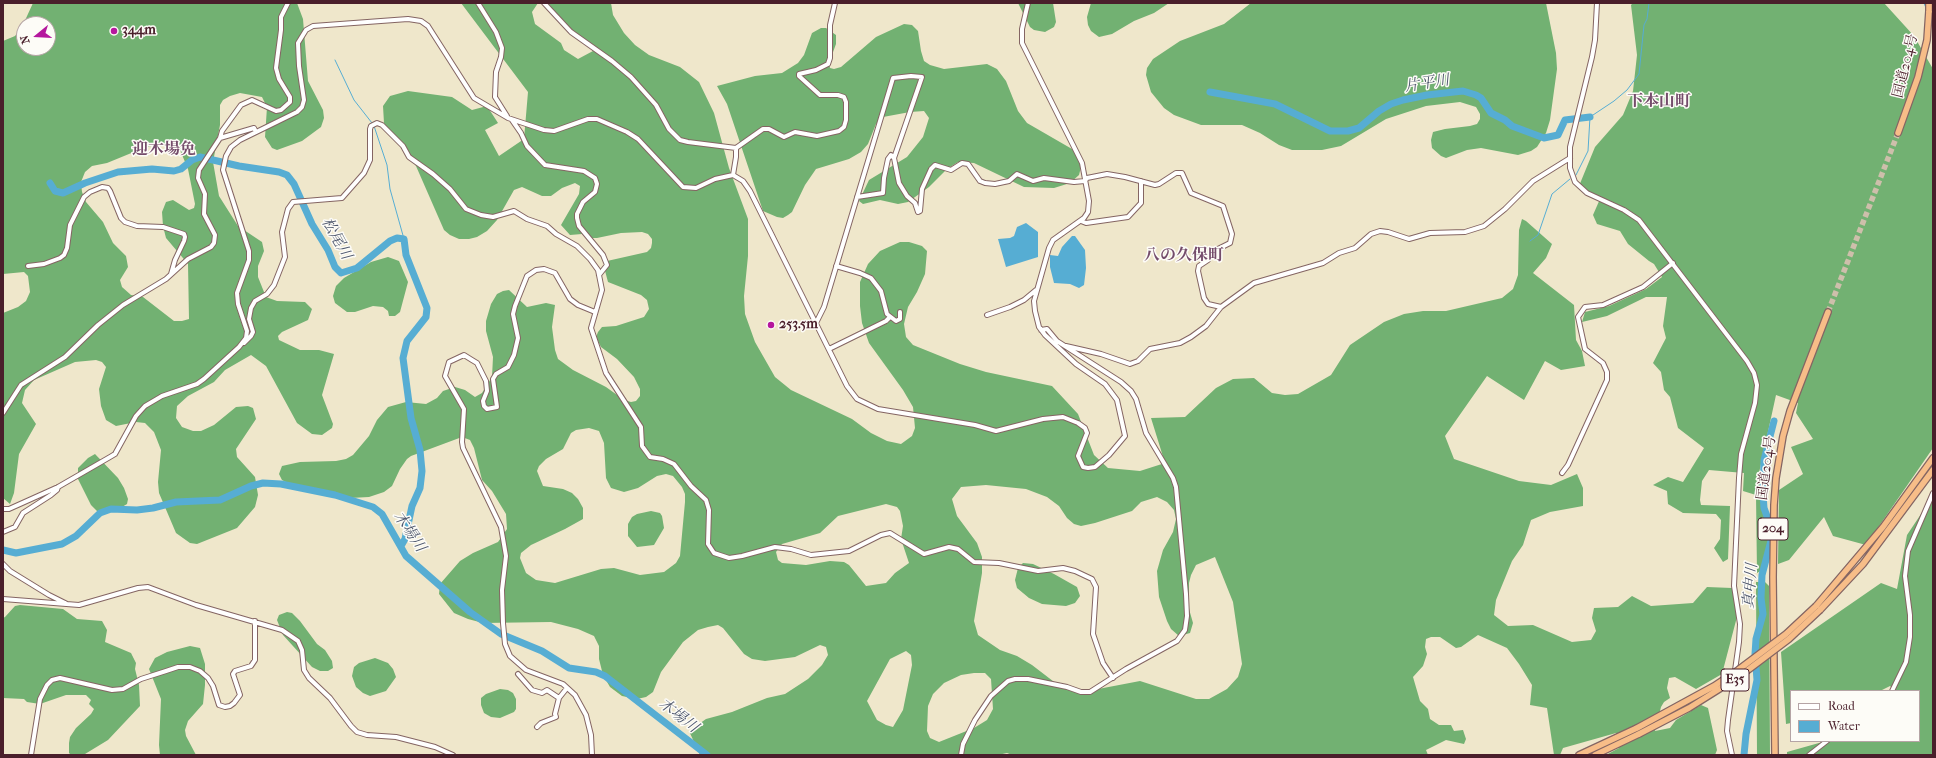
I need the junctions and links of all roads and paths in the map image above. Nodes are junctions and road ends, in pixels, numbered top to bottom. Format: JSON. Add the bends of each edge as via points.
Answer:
{"nodes":[{"id":1,"x":288,"y":3,"type":"edge"},
{"id":2,"x":478,"y":3,"type":"edge"},
{"id":3,"x":544,"y":3,"type":"edge"},
{"id":4,"x":835,"y":3,"type":"edge"},
{"id":5,"x":1028,"y":3,"type":"edge"},
{"id":6,"x":1597,"y":3,"type":"edge"},
{"id":7,"x":1929,"y":3,"type":"edge"},
{"id":8,"x":1933,"y":11,"type":"edge"},
{"id":9,"x":510,"y":119,"type":"junction"},
{"id":10,"x":256,"y":132,"type":"junction"},
{"id":11,"x":1898,"y":133,"type":"tunnel mouth"},
{"id":12,"x":220,"y":138,"type":"junction"},
{"id":13,"x":736,"y":148,"type":"junction"},
{"id":14,"x":894,"y":158,"type":"junction"},
{"id":15,"x":1570,"y":158,"type":"junction"},
{"id":16,"x":733,"y":175,"type":"junction"},
{"id":17,"x":1085,"y":181,"type":"junction"},
{"id":18,"x":1141,"y":181,"type":"junction"},
{"id":19,"x":857,"y":197,"type":"junction"},
{"id":20,"x":1080,"y":221,"type":"junction"},
{"id":21,"x":1673,"y":263,"type":"junction"},
{"id":22,"x":28,"y":266,"type":"dead end"},
{"id":23,"x":836,"y":266,"type":"junction"},
{"id":24,"x":171,"y":274,"type":"junction"},
{"id":25,"x":599,"y":275,"type":"junction"},
{"id":26,"x":1037,"y":290,"type":"junction"},
{"id":27,"x":1221,"y":307,"type":"junction"},
{"id":28,"x":595,"y":312,"type":"junction"},
{"id":29,"x":900,"y":312,"type":"dead end"},
{"id":30,"x":1828,"y":312,"type":"tunnel mouth"},
{"id":31,"x":987,"y":315,"type":"dead end"},
{"id":32,"x":890,"y":317,"type":"junction"},
{"id":33,"x":816,"y":323,"type":"junction"},
{"id":34,"x":1041,"y":330,"type":"junction"},
{"id":35,"x":1064,"y":346,"type":"junction"},
{"id":36,"x":239,"y":347,"type":"junction"},
{"id":37,"x":829,"y":349,"type":"junction"},
{"id":38,"x":3,"y":413,"type":"edge"},
{"id":39,"x":1933,"y":458,"type":"edge"},
{"id":40,"x":1933,"y":470,"type":"edge"},
{"id":41,"x":1562,"y":473,"type":"dead end"},
{"id":42,"x":58,"y":487,"type":"junction"},
{"id":43,"x":1933,"y":493,"type":"edge"},
{"id":44,"x":3,"y":509,"type":"edge"},
{"id":45,"x":3,"y":532,"type":"edge"},
{"id":46,"x":3,"y":564,"type":"edge"},
{"id":47,"x":3,"y":598,"type":"edge"},
{"id":48,"x":70,"y":605,"type":"junction"},
{"id":49,"x":1818,"y":608,"type":"junction"},
{"id":50,"x":254,"y":622,"type":"junction"},
{"id":51,"x":518,"y":674,"type":"dead end"},
{"id":52,"x":1113,"y":678,"type":"junction"},
{"id":53,"x":566,"y":688,"type":"junction"},
{"id":54,"x":1892,"y":690,"type":"edge"},
{"id":55,"x":559,"y":698,"type":"junction"},
{"id":56,"x":537,"y":727,"type":"dead end"},
{"id":57,"x":1638,"y":731,"type":"junction"},
{"id":58,"x":1826,"y":742,"type":"edge"},
{"id":59,"x":31,"y":755,"type":"edge"},
{"id":60,"x":453,"y":755,"type":"edge"},
{"id":61,"x":592,"y":755,"type":"edge"},
{"id":62,"x":961,"y":755,"type":"edge"},
{"id":63,"x":1579,"y":755,"type":"edge"},
{"id":64,"x":1595,"y":755,"type":"edge"},
{"id":65,"x":1732,"y":755,"type":"edge"},
{"id":66,"x":1776,"y":755,"type":"edge"},
{"id":67,"x":1809,"y":755,"type":"edge"}],
"edges":[{"from":1,"to":12,"type":"street","via":[[281,17],[276,68],[290,102],[276,111],[252,100],[241,105],[222,131]]},
{"from":2,"to":9,"type":"street","via":[[496,32],[502,48],[496,72],[495,97]]},
{"from":3,"to":13,"type":"street","via":[[571,32],[631,77],[656,104],[669,129],[680,140]]},
{"from":4,"to":13,"type":"street","via":[[830,25],[828,64],[799,76],[820,95],[844,97],[844,127],[840,131],[816,136],[795,132],[784,137],[769,129],[763,129]]},
{"from":5,"to":17,"type":"street","via":[[1022,43],[1082,163]]},
{"from":6,"to":15,"type":"street","via":[[1595,40],[1570,147]]},
{"from":7,"to":8,"type":"street"},
{"from":7,"to":11,"type":"highway","name":"国道204号","bridge":true,"via":[[1926,40],[1918,77]]},
{"from":9,"to":10,"type":"street","via":[[474,98],[428,26],[420,21],[408,19],[313,26],[306,30],[298,43],[304,100],[302,107],[297,112]]},
{"from":9,"to":16,"type":"street","via":[[554,131],[588,119],[610,124],[638,139],[683,187],[696,188],[715,179]]},
{"from":9,"to":25,"type":"street","via":[[527,146],[545,165],[584,171],[595,178],[595,192],[583,202],[577,218],[579,226],[603,255],[607,265]]},
{"from":10,"to":12,"type":"street","via":[[254,128]]},
{"from":10,"to":36,"type":"street","via":[[232,147],[223,165],[249,251],[249,260],[237,293],[247,331],[246,338]]},
{"from":12,"to":24,"type":"street","via":[[199,170],[198,178],[205,194],[204,214],[215,234],[214,243],[188,259]]},
{"from":13,"to":16,"type":"street"},
{"from":14,"to":17,"type":"street","via":[[899,183],[915,203],[918,212],[922,188],[935,165],[950,170],[962,163],[968,164],[985,184],[1009,181],[1017,174],[1033,181],[1044,178]]},
{"from":14,"to":19,"type":"street","via":[[891,155],[888,159],[883,193]]},
{"from":14,"to":19,"type":"street","via":[[922,77],[919,76],[893,78]]},
{"from":15,"to":21,"type":"street","via":[[1570,168],[1580,188],[1639,220]]},
{"from":15,"to":27,"type":"street","via":[[1533,181],[1484,226],[1465,232],[1430,233],[1409,239],[1380,231],[1371,234],[1356,248],[1339,253],[1323,263],[1254,283]]},
{"from":16,"to":33,"type":"street","via":[[743,181],[750,191]]},
{"from":17,"to":18,"type":"street","via":[[1087,178],[1107,174]]},
{"from":17,"to":20,"type":"street","via":[[1089,201],[1088,212]]},
{"from":18,"to":20,"type":"street","via":[[1141,203],[1128,217],[1086,223]]},
{"from":18,"to":27,"type":"street","via":[[1155,185],[1176,173],[1182,173],[1191,193],[1223,206],[1232,240],[1230,244],[1212,252],[1198,271],[1204,298],[1208,304]]},
{"from":19,"to":23,"type":"street"},
{"from":20,"to":26,"type":"street","via":[[1053,240],[1046,255]]},
{"from":21,"to":41,"type":"street","via":[[1644,288],[1603,305],[1585,307],[1578,317],[1585,348],[1603,363],[1607,380]]},
{"from":21,"to":65,"type":"street","via":[[1748,361],[1757,385],[1755,403],[1741,454],[1739,478],[1734,573],[1740,636],[1727,731]]},
{"from":22,"to":24,"type":"street","via":[[44,264],[64,255],[70,225],[84,197],[102,187],[110,191],[125,222],[137,226],[163,227],[184,234],[186,237]]},
{"from":23,"to":32,"type":"street","via":[[860,273],[875,282]]},
{"from":23,"to":33,"type":"street","via":[[824,307]]},
{"from":24,"to":38,"type":"street","via":[[98,325],[65,357],[21,385]]},
{"from":25,"to":28,"type":"street","via":[[602,290]]},
{"from":25,"to":36,"type":"street","via":[[590,259],[577,246],[547,226],[514,211],[493,217],[466,209],[450,189],[409,157],[403,146],[377,123],[370,129],[370,160],[364,173],[342,198],[292,202],[282,232],[285,257],[274,285],[267,294],[255,301],[251,308],[251,336]]},
{"from":26,"to":31,"type":"street","via":[[1017,303]]},
{"from":26,"to":34,"type":"street","via":[[1035,311]]},
{"from":27,"to":35,"type":"street","via":[[1206,326],[1188,340],[1150,350],[1138,361],[1130,364],[1101,354]]},
{"from":28,"to":52,"type":"street","via":[[591,328],[606,373],[641,427],[642,446],[650,457],[674,464],[706,500],[709,510],[708,544],[714,553],[729,558],[776,547],[811,555],[849,551],[890,533],[924,554],[949,547],[958,548],[974,562],[999,563],[1038,571],[1063,568],[1075,571],[1092,579],[1096,587],[1093,634],[1103,664]]},
{"from":28,"to":53,"type":"street","via":[[570,299],[555,272],[536,270],[527,276],[515,306],[513,314],[518,338],[514,355],[508,367],[496,374],[493,379],[497,406],[487,409],[484,406],[486,381],[477,363],[464,355],[449,362],[445,376],[464,409],[463,448],[501,527],[506,556],[502,590],[505,644],[510,656],[526,670],[563,684]]},
{"from":29,"to":32,"type":"street","via":[[899,320]]},
{"from":30,"to":66,"type":"highway","name":"国道204号","number":"204","via":[[1790,412],[1776,478],[1773,576]]},
{"from":32,"to":37,"type":"street"},
{"from":33,"to":37,"type":"street"},
{"from":34,"to":35,"type":"street","via":[[1047,329]]},
{"from":34,"to":37,"type":"street","via":[[1068,358],[1105,384],[1117,400],[1125,436],[1095,467],[1083,466],[1078,456],[1088,433],[1085,428],[1064,417],[1043,418],[996,431],[868,406],[857,399],[847,386]]},
{"from":35,"to":52,"type":"street","via":[[1131,391],[1150,442],[1176,487],[1186,594],[1185,630],[1177,641]]},
{"from":36,"to":42,"type":"street","via":[[197,384],[150,402],[136,416],[114,454]]},
{"from":39,"to":49,"type":"highway","number":"E35","via":[[1883,527]]},
{"from":40,"to":49,"type":"highway","number":"E35","via":[[1863,564]]},
{"from":42,"to":44,"type":"street","via":[[9,509]]},
{"from":42,"to":45,"type":"street","via":[[51,495],[23,513],[15,527]]},
{"from":43,"to":54,"type":"street","via":[[1908,551],[1905,576],[1910,637],[1906,662]]},
{"from":46,"to":48,"type":"street","via":[[10,571]]},
{"from":47,"to":48,"type":"street"},
{"from":48,"to":50,"type":"street","via":[[79,605],[148,587],[196,605]]},
{"from":49,"to":57,"type":"highway","number":"E35","bridge":true,"via":[[1789,639],[1740,676],[1689,708]]},
{"from":50,"to":59,"type":"street","via":[[255,660],[251,666],[233,674],[240,695],[230,706],[219,705],[208,678],[190,667],[178,667],[141,679],[123,689],[112,690],[60,678],[52,680],[47,685],[40,699]]},
{"from":50,"to":60,"type":"street","via":[[282,630],[298,641],[302,650],[304,670],[309,678],[330,698],[357,732],[396,737],[435,747]]},
{"from":51,"to":55,"type":"street","via":[[532,690],[542,693],[546,690]]},
{"from":52,"to":62,"type":"street","via":[[1090,692],[1028,679],[1008,681],[991,696],[975,720],[963,744]]},
{"from":53,"to":55,"type":"street"},
{"from":53,"to":61,"type":"street","via":[[575,695],[586,715],[591,734]]},
{"from":55,"to":56,"type":"street","via":[[556,717]]},
{"from":57,"to":63,"type":"highway","number":"E35"},
{"from":57,"to":64,"type":"highway","number":"E35"},
{"from":58,"to":67,"type":"street"}]}
